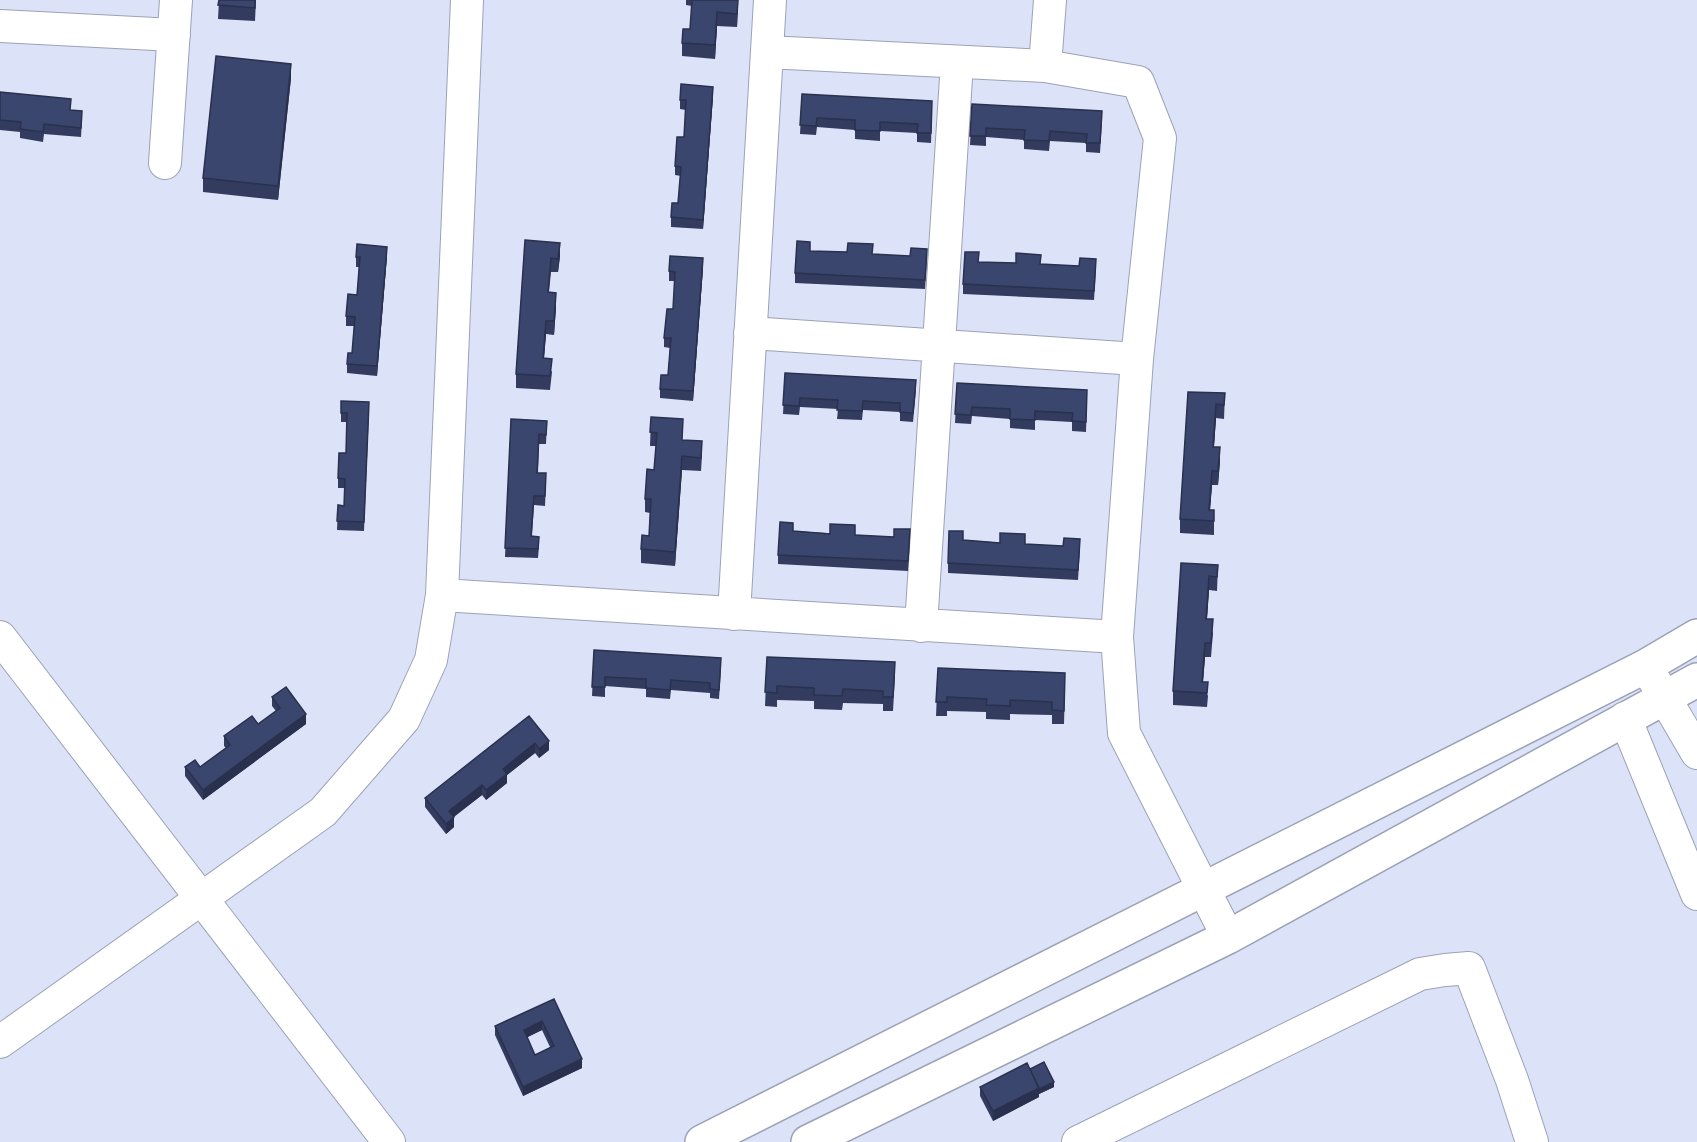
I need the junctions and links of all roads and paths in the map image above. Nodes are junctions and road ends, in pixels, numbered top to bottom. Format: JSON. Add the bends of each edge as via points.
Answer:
{"nodes":[{"id":1,"x":176,"y":0,"type":"edge"},
{"id":2,"x":467,"y":0,"type":"edge"},
{"id":3,"x":770,"y":0,"type":"edge"},
{"id":4,"x":1050,"y":0,"type":"edge"},
{"id":5,"x":0,"y":26,"type":"edge"},
{"id":6,"x":174,"y":35,"type":"junction"},
{"id":7,"x":767,"y":52,"type":"junction"},
{"id":8,"x":957,"y":62,"type":"junction"},
{"id":9,"x":1045,"y":66,"type":"junction"},
{"id":10,"x":165,"y":164,"type":"dead end"},
{"id":11,"x":750,"y":333,"type":"junction"},
{"id":12,"x":939,"y":347,"type":"junction"},
{"id":13,"x":1137,"y":359,"type":"junction"},
{"id":14,"x":442,"y":595,"type":"junction"},
{"id":15,"x":734,"y":614,"type":"junction"},
{"id":16,"x":921,"y":626,"type":"junction"},
{"id":17,"x":1697,"y":636,"type":"edge"},
{"id":18,"x":0,"y":637,"type":"edge"},
{"id":19,"x":1117,"y":638,"type":"junction"},
{"id":20,"x":1646,"y":666,"type":"junction"},
{"id":21,"x":1697,"y":680,"type":"edge"},
{"id":22,"x":1663,"y":697,"type":"junction"},
{"id":23,"x":1625,"y":718,"type":"junction"},
{"id":24,"x":1697,"y":753,"type":"edge"},
{"id":25,"x":1203,"y":890,"type":"junction"},
{"id":26,"x":1697,"y":894,"type":"edge"},
{"id":27,"x":201,"y":898,"type":"junction"},
{"id":28,"x":1228,"y":937,"type":"junction"},
{"id":29,"x":0,"y":1042,"type":"edge"},
{"id":30,"x":389,"y":1142,"type":"edge"},
{"id":31,"x":702,"y":1142,"type":"edge"},
{"id":32,"x":808,"y":1142,"type":"edge"},
{"id":33,"x":1078,"y":1142,"type":"edge"},
{"id":34,"x":1532,"y":1142,"type":"edge"}],
"edges":[{"from":1,"to":6,"type":"street"},
{"from":2,"to":14,"type":"street"},
{"from":3,"to":7,"type":"street"},
{"from":4,"to":9,"type":"street"},
{"from":5,"to":6,"type":"street"},
{"from":6,"to":10,"type":"street"},
{"from":7,"to":8,"type":"street"},
{"from":7,"to":11,"type":"street"},
{"from":8,"to":9,"type":"street"},
{"from":8,"to":12,"type":"street"},
{"from":9,"to":13,"type":"street","via":[[1138,82],[1160,138]]},
{"from":11,"to":12,"type":"street"},
{"from":11,"to":15,"type":"street"},
{"from":12,"to":13,"type":"street"},
{"from":12,"to":16,"type":"street"},
{"from":13,"to":19,"type":"street"},
{"from":14,"to":15,"type":"street"},
{"from":14,"to":27,"type":"street","via":[[431,660],[404,719],[323,812]]},
{"from":15,"to":16,"type":"street"},
{"from":16,"to":19,"type":"street"},
{"from":17,"to":20,"type":"main road"},
{"from":18,"to":27,"type":"street"},
{"from":19,"to":25,"type":"street","via":[[1124,733]]},
{"from":20,"to":22,"type":"street"},
{"from":20,"to":25,"type":"main road"},
{"from":21,"to":22,"type":"main road"},
{"from":22,"to":23,"type":"main road"},
{"from":22,"to":24,"type":"street"},
{"from":23,"to":26,"type":"street"},
{"from":23,"to":28,"type":"main road"},
{"from":25,"to":28,"type":"street"},
{"from":25,"to":31,"type":"main road"},
{"from":27,"to":29,"type":"street"},
{"from":27,"to":30,"type":"street"},
{"from":28,"to":32,"type":"main road"},
{"from":33,"to":34,"type":"street","via":[[1420,974],[1469,968]]}]}
